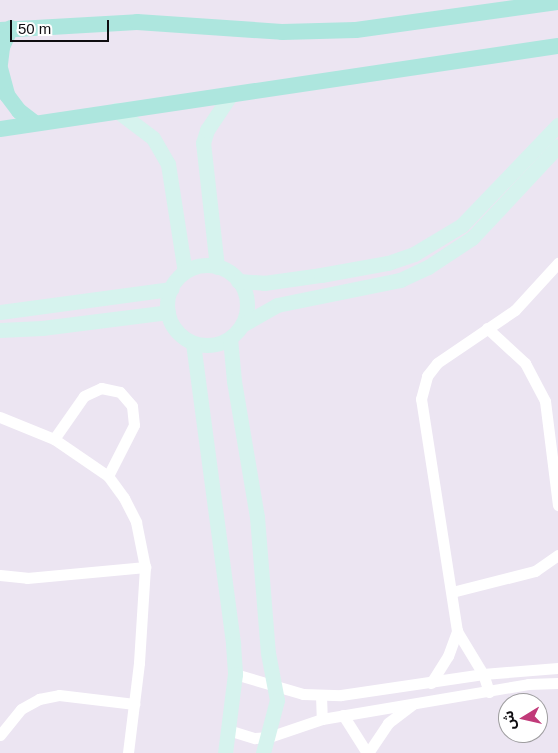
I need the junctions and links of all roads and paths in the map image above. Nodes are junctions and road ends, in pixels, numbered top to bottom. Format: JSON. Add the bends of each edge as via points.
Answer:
{"nodes":[{"id":1,"x":558,"y":2,"type":"edge"},
{"id":2,"x":5,"y":29,"type":"edge"},
{"id":3,"x":558,"y":46,"type":"edge"},
{"id":4,"x":0,"y":64,"type":"edge"},
{"id":5,"x":0,"y":68,"type":"edge"},
{"id":6,"x":232,"y":94,"type":"junction"},
{"id":7,"x":116,"y":110,"type":"junction"},
{"id":8,"x":35,"y":123,"type":"junction"},
{"id":9,"x":558,"y":125,"type":"edge"},
{"id":10,"x":0,"y":129,"type":"edge"},
{"id":11,"x":558,"y":146,"type":"edge"},
{"id":12,"x":558,"y":263,"type":"edge"},
{"id":13,"x":217,"y":267,"type":"junction"},
{"id":14,"x":185,"y":272,"type":"junction"},
{"id":15,"x":238,"y":281,"type":"junction"},
{"id":16,"x":171,"y":289,"type":"junction"},
{"id":17,"x":0,"y":312,"type":"edge"},
{"id":18,"x":168,"y":312,"type":"junction"},
{"id":19,"x":242,"y":324,"type":"junction"},
{"id":20,"x":487,"y":328,"type":"junction"},
{"id":21,"x":0,"y":330,"type":"edge"},
{"id":22,"x":230,"y":338,"type":"junction"},
{"id":23,"x":193,"y":343,"type":"junction"},
{"id":24,"x":0,"y":417,"type":"edge"},
{"id":25,"x":54,"y":439,"type":"junction"},
{"id":26,"x":108,"y":476,"type":"junction"},
{"id":27,"x":558,"y":505,"type":"edge"},
{"id":28,"x":558,"y":555,"type":"edge"},
{"id":29,"x":145,"y":567,"type":"junction"},
{"id":30,"x":0,"y":574,"type":"edge"},
{"id":31,"x":452,"y":592,"type":"junction"},
{"id":32,"x":457,"y":631,"type":"junction"},
{"id":33,"x":558,"y":668,"type":"edge"},
{"id":34,"x":235,"y":674,"type":"junction"},
{"id":35,"x":483,"y":674,"type":"junction"},
{"id":36,"x":431,"y":683,"type":"junction"},
{"id":37,"x":558,"y":683,"type":"edge"},
{"id":38,"x":276,"y":686,"type":"junction"},
{"id":39,"x":414,"y":686,"type":"junction"},
{"id":40,"x":489,"y":692,"type":"junction"},
{"id":41,"x":321,"y":695,"type":"junction"},
{"id":42,"x":414,"y":703,"type":"junction"},
{"id":43,"x":134,"y":704,"type":"junction"},
{"id":44,"x":342,"y":715,"type":"junction"},
{"id":45,"x":322,"y":718,"type":"junction"},
{"id":46,"x":228,"y":730,"type":"junction"},
{"id":47,"x":0,"y":735,"type":"edge"},
{"id":48,"x":269,"y":737,"type":"junction"},
{"id":49,"x":128,"y":753,"type":"edge"},
{"id":50,"x":224,"y":753,"type":"edge"},
{"id":51,"x":263,"y":753,"type":"edge"},
{"id":52,"x":367,"y":753,"type":"edge"}],
"edges":[{"from":1,"to":2,"type":"main road","via":[[393,26],[328,31],[248,30],[136,22]]},
{"from":2,"to":4,"type":"main road"},
{"from":3,"to":6,"type":"main road"},
{"from":5,"to":8,"type":"main road","via":[[10,99],[19,112]]},
{"from":6,"to":7,"type":"main road"},
{"from":6,"to":13,"type":"street","via":[[206,130],[203,143]]},
{"from":7,"to":8,"type":"main road"},
{"from":7,"to":14,"type":"street","via":[[153,138],[165,157]]},
{"from":8,"to":10,"type":"main road"},
{"from":9,"to":15,"type":"street","via":[[462,225],[414,254],[388,263],[321,275],[264,283]]},
{"from":11,"to":19,"type":"street","via":[[472,238],[428,267],[400,280],[277,304]]},
{"from":12,"to":20,"type":"street","via":[[514,310]]},
{"from":13,"to":14,"type":"street","via":[[204,265]]},
{"from":13,"to":15,"type":"street"},
{"from":14,"to":16,"type":"street"},
{"from":15,"to":19,"type":"street","via":[[246,297]]},
{"from":16,"to":17,"type":"street"},
{"from":16,"to":18,"type":"street"},
{"from":18,"to":21,"type":"street"},
{"from":18,"to":23,"type":"street","via":[[176,331]]},
{"from":19,"to":22,"type":"street"},
{"from":20,"to":27,"type":"street","via":[[525,364],[545,401]]},
{"from":20,"to":31,"type":"street","via":[[438,363],[427,376],[421,399]]},
{"from":22,"to":23,"type":"street","via":[[212,345]]},
{"from":22,"to":38,"type":"street","via":[[256,517],[268,653]]},
{"from":23,"to":34,"type":"street","via":[[229,604]]},
{"from":24,"to":25,"type":"street"},
{"from":25,"to":26,"type":"street"},
{"from":25,"to":26,"type":"street","via":[[84,396],[101,388],[120,392],[132,406],[134,425]]},
{"from":26,"to":29,"type":"street","via":[[136,522]]},
{"from":28,"to":31,"type":"street","via":[[535,571]]},
{"from":29,"to":30,"type":"street","via":[[27,578]]},
{"from":29,"to":43,"type":"street"},
{"from":31,"to":32,"type":"street"},
{"from":32,"to":35,"type":"street"},
{"from":32,"to":36,"type":"street","via":[[448,656]]},
{"from":33,"to":35,"type":"street"},
{"from":34,"to":38,"type":"street"},
{"from":34,"to":46,"type":"street"},
{"from":35,"to":36,"type":"street"},
{"from":35,"to":40,"type":"street"},
{"from":36,"to":39,"type":"street"},
{"from":37,"to":40,"type":"street"},
{"from":38,"to":41,"type":"street"},
{"from":38,"to":48,"type":"street","via":[[277,700]]},
{"from":39,"to":41,"type":"street"},
{"from":39,"to":42,"type":"street"},
{"from":40,"to":42,"type":"street"},
{"from":41,"to":45,"type":"street"},
{"from":42,"to":44,"type":"street"},
{"from":42,"to":52,"type":"street","via":[[388,723]]},
{"from":43,"to":47,"type":"street","via":[[59,695],[39,699],[21,709]]},
{"from":43,"to":49,"type":"street"},
{"from":44,"to":45,"type":"street"},
{"from":44,"to":52,"type":"street"},
{"from":45,"to":48,"type":"street"},
{"from":46,"to":48,"type":"street","via":[[255,738]]},
{"from":46,"to":50,"type":"street"},
{"from":48,"to":51,"type":"street"}]}
